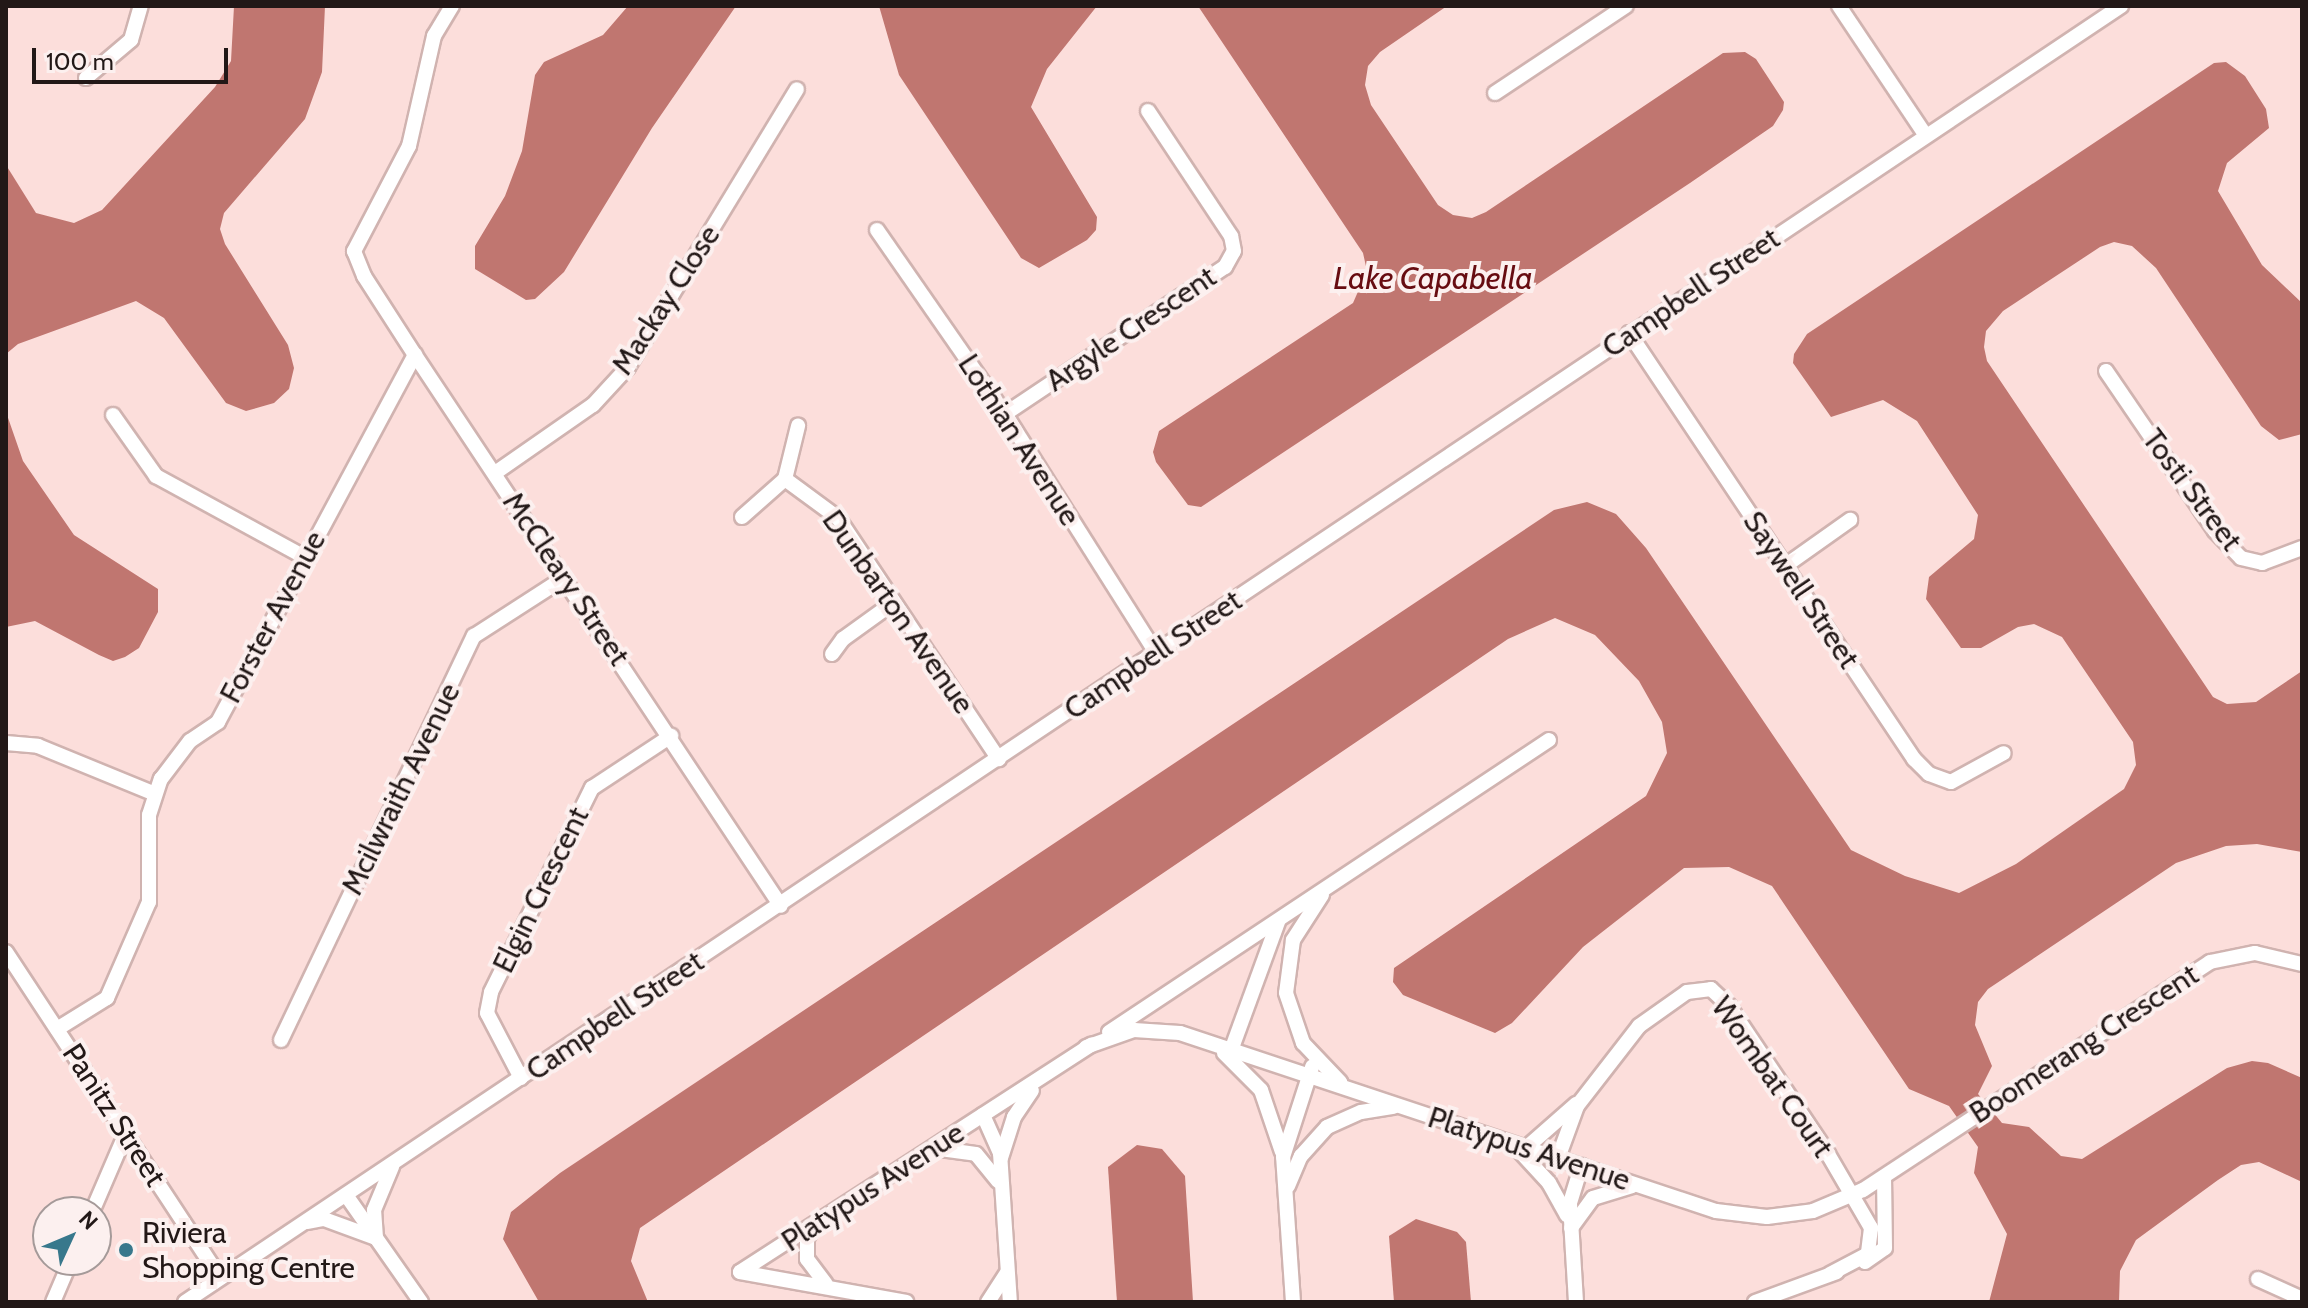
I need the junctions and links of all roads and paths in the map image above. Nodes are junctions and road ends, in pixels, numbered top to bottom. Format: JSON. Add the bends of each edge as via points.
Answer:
{"nodes":[{"id":1,"x":141,"y":6,"type":"edge"},
{"id":2,"x":452,"y":6,"type":"edge"},
{"id":3,"x":1626,"y":6,"type":"edge"},
{"id":4,"x":1839,"y":6,"type":"edge"},
{"id":5,"x":2121,"y":6,"type":"edge"},
{"id":6,"x":86,"y":78,"type":"dead end"},
{"id":7,"x":797,"y":89,"type":"dead end"},
{"id":8,"x":1495,"y":93,"type":"dead end"},
{"id":9,"x":1148,"y":111,"type":"dead end"},
{"id":10,"x":1926,"y":136,"type":"junction"},
{"id":11,"x":877,"y":230,"type":"dead end"},
{"id":12,"x":1629,"y":333,"type":"junction"},
{"id":13,"x":415,"y":355,"type":"junction"},
{"id":14,"x":2106,"y":371,"type":"dead end"},
{"id":15,"x":1005,"y":414,"type":"junction"},
{"id":16,"x":113,"y":415,"type":"dead end"},
{"id":17,"x":798,"y":426,"type":"dead end"},
{"id":18,"x":495,"y":473,"type":"junction"},
{"id":19,"x":785,"y":479,"type":"junction"},
{"id":20,"x":742,"y":517,"type":"dead end"},
{"id":21,"x":1850,"y":520,"type":"dead end"},
{"id":22,"x":2302,"y":548,"type":"edge"},
{"id":23,"x":303,"y":556,"type":"junction"},
{"id":24,"x":1785,"y":566,"type":"junction"},
{"id":25,"x":564,"y":578,"type":"junction"},
{"id":26,"x":893,"y":603,"type":"junction"},
{"id":27,"x":1156,"y":653,"type":"junction"},
{"id":28,"x":832,"y":654,"type":"dead end"},
{"id":29,"x":671,"y":736,"type":"junction"},
{"id":30,"x":1549,"y":740,"type":"dead end"},
{"id":31,"x":6,"y":743,"type":"edge"},
{"id":32,"x":2004,"y":753,"type":"dead end"},
{"id":33,"x":999,"y":759,"type":"junction"},
{"id":34,"x":155,"y":794,"type":"junction"},
{"id":35,"x":1333,"y":883,"type":"junction"},
{"id":36,"x":781,"y":906,"type":"junction"},
{"id":37,"x":1287,"y":913,"type":"junction"},
{"id":38,"x":6,"y":952,"type":"edge"},
{"id":39,"x":2302,"y":964,"type":"edge"},
{"id":40,"x":57,"y":1029,"type":"junction"},
{"id":41,"x":281,"y":1040,"type":"dead end"},
{"id":42,"x":1086,"y":1047,"type":"junction"},
{"id":43,"x":1230,"y":1053,"type":"junction"},
{"id":44,"x":1315,"y":1059,"type":"junction"},
{"id":45,"x":1309,"y":1076,"type":"junction"},
{"id":46,"x":1042,"y":1077,"type":"junction"},
{"id":47,"x":521,"y":1078,"type":"junction"},
{"id":48,"x":1362,"y":1093,"type":"junction"},
{"id":49,"x":1580,"y":1101,"type":"junction"},
{"id":50,"x":1407,"y":1108,"type":"junction"},
{"id":51,"x":983,"y":1115,"type":"junction"},
{"id":52,"x":1960,"y":1126,"type":"joint"},
{"id":53,"x":126,"y":1133,"type":"junction"},
{"id":54,"x":1510,"y":1142,"type":"junction"},
{"id":55,"x":1526,"y":1148,"type":"junction"},
{"id":56,"x":923,"y":1152,"type":"junction"},
{"id":57,"x":1558,"y":1158,"type":"junction"},
{"id":58,"x":1283,"y":1160,"type":"junction"},
{"id":59,"x":394,"y":1163,"type":"junction"},
{"id":60,"x":1581,"y":1166,"type":"junction"},
{"id":61,"x":1000,"y":1167,"type":"junction"},
{"id":62,"x":1884,"y":1177,"type":"junction"},
{"id":63,"x":1648,"y":1187,"type":"junction"},
{"id":64,"x":1002,"y":1193,"type":"junction"},
{"id":65,"x":346,"y":1195,"type":"junction"},
{"id":66,"x":99,"y":1196,"type":"edge"},
{"id":67,"x":1851,"y":1196,"type":"junction"},
{"id":68,"x":1285,"y":1201,"type":"junction"},
{"id":69,"x":305,"y":1222,"type":"junction"},
{"id":70,"x":818,"y":1222,"type":"junction"},
{"id":71,"x":1570,"y":1228,"type":"junction"},
{"id":72,"x":376,"y":1238,"type":"junction"},
{"id":73,"x":1007,"y":1267,"type":"junction"},
{"id":74,"x":1830,"y":1274,"type":"junction"},
{"id":75,"x":64,"y":1276,"type":"edge"},
{"id":76,"x":220,"y":1278,"type":"junction"},
{"id":77,"x":2258,"y":1279,"type":"dead end"},
{"id":78,"x":826,"y":1284,"type":"junction"},
{"id":79,"x":2302,"y":1299,"type":"edge"},
{"id":80,"x":53,"y":1302,"type":"edge"},
{"id":81,"x":185,"y":1302,"type":"edge"},
{"id":82,"x":421,"y":1302,"type":"edge"},
{"id":83,"x":906,"y":1302,"type":"edge"},
{"id":84,"x":988,"y":1302,"type":"edge"},
{"id":85,"x":1010,"y":1302,"type":"edge"},
{"id":86,"x":1293,"y":1302,"type":"edge"},
{"id":87,"x":1576,"y":1302,"type":"edge"},
{"id":88,"x":1755,"y":1302,"type":"edge"}],
"edges":[{"from":1,"to":6,"type":"street","via":[[131,40]]},
{"from":2,"to":13,"type":"street","name":"McCleary Street","via":[[434,36],[409,146],[354,251],[364,276]]},
{"from":3,"to":8,"type":"street"},
{"from":4,"to":10,"type":"street"},
{"from":5,"to":10,"type":"street","name":"Campbell Street"},
{"from":7,"to":18,"type":"street","name":"Mackay Close","via":[[628,367],[593,405]]},
{"from":9,"to":15,"type":"street","name":"Argyle Crescent","via":[[1231,236],[1234,251],[1225,267]]},
{"from":10,"to":12,"type":"street","name":"Campbell Street"},
{"from":11,"to":15,"type":"street","name":"Lothian Avenue"},
{"from":12,"to":24,"type":"street","name":"Saywell Street"},
{"from":12,"to":27,"type":"street","name":"Campbell Street"},
{"from":13,"to":18,"type":"street","name":"McCleary Street"},
{"from":13,"to":23,"type":"street","name":"Forster Avenue"},
{"from":14,"to":22,"type":"street","name":"Tosti Street","via":[[2215,531],[2241,558],[2262,563]]},
{"from":15,"to":27,"type":"street","name":"Lothian Avenue"},
{"from":16,"to":23,"type":"street","via":[[156,476]]},
{"from":17,"to":19,"type":"street"},
{"from":18,"to":25,"type":"street","name":"McCleary Street"},
{"from":19,"to":20,"type":"street"},
{"from":19,"to":26,"type":"street","name":"Dunbarton Avenue","via":[[838,518]]},
{"from":21,"to":24,"type":"street"},
{"from":23,"to":34,"type":"street","name":"Forster Avenue","via":[[218,722],[190,741]]},
{"from":24,"to":32,"type":"street","name":"Saywell Street","via":[[1929,774],[1951,782]]},
{"from":25,"to":29,"type":"street","name":"McCleary Street"},
{"from":25,"to":41,"type":"street","name":"Mcilwraith Avenue","via":[[474,636]]},
{"from":26,"to":28,"type":"street","via":[[843,639]]},
{"from":26,"to":33,"type":"street","name":"Dunbarton Avenue"},
{"from":27,"to":33,"type":"street","name":"Campbell Street"},
{"from":29,"to":36,"type":"street","name":"McCleary Street"},
{"from":29,"to":47,"type":"street","name":"Elgin Crescent","via":[[592,788],[491,992],[487,1013]]},
{"from":30,"to":35,"type":"street","name":"Platypus Avenue"},
{"from":31,"to":34,"type":"street","via":[[38,746]]},
{"from":33,"to":36,"type":"street","name":"Campbell Street"},
{"from":34,"to":40,"type":"street","name":"Forster Avenue","via":[[145,861],[149,902],[107,998]]},
{"from":35,"to":37,"type":"street","name":"Platypus Avenue"},
{"from":35,"to":44,"type":"street","via":[[1306,915],[1287,964],[1288,1009]]},
{"from":36,"to":47,"type":"street","name":"Campbell Street"},
{"from":37,"to":42,"type":"street","name":"Platypus Avenue"},
{"from":37,"to":43,"type":"street","via":[[1267,941]]},
{"from":38,"to":40,"type":"street","name":"Panitz Street"},
{"from":39,"to":52,"type":"street","name":"Boomerang Crescent","via":[[2255,953],[2210,962]]},
{"from":40,"to":53,"type":"street","name":"Panitz Street"},
{"from":42,"to":43,"type":"street","name":"Platypus Avenue","via":[[1126,1032],[1153,1029]]},
{"from":42,"to":46,"type":"street","name":"Platypus Avenue"},
{"from":43,"to":45,"type":"street","name":"Platypus Avenue"},
{"from":43,"to":58,"type":"street","via":[[1268,1103]]},
{"from":44,"to":45,"type":"street"},
{"from":44,"to":48,"type":"street"},
{"from":45,"to":48,"type":"street","name":"Platypus Avenue"},
{"from":45,"to":58,"type":"street"},
{"from":46,"to":51,"type":"street","name":"Platypus Avenue"},
{"from":46,"to":61,"type":"street","via":[[1014,1117]]},
{"from":47,"to":59,"type":"street","name":"Campbell Street"},
{"from":48,"to":50,"type":"street","name":"Platypus Avenue"},
{"from":49,"to":55,"type":"street","name":"Wombat Court"},
{"from":49,"to":57,"type":"street","name":"Wombat Court"},
{"from":49,"to":67,"type":"street","name":"Wombat Court","via":[[1646,1020],[1687,992],[1709,988],[1729,1006]]},
{"from":50,"to":54,"type":"street","name":"Platypus Avenue"},
{"from":50,"to":68,"type":"street","via":[[1371,1109],[1327,1127],[1297,1161]]},
{"from":51,"to":56,"type":"street","name":"Platypus Avenue"},
{"from":51,"to":61,"type":"street","via":[[997,1144]]},
{"from":52,"to":62,"type":"street","name":"Platypus Avenue"},
{"from":53,"to":66,"type":"street"},
{"from":53,"to":76,"type":"street","name":"Panitz Street"},
{"from":54,"to":55,"type":"street","name":"Platypus Avenue"},
{"from":54,"to":71,"type":"street","via":[[1549,1183]]},
{"from":55,"to":57,"type":"street","name":"Platypus Avenue"},
{"from":56,"to":64,"type":"street","via":[[948,1146],[972,1152],[990,1166]]},
{"from":56,"to":70,"type":"street","name":"Platypus Avenue"},
{"from":57,"to":60,"type":"street","name":"Platypus Avenue"},
{"from":58,"to":68,"type":"street"},
{"from":59,"to":65,"type":"street","name":"Campbell Street"},
{"from":59,"to":72,"type":"street","via":[[374,1210]]},
{"from":60,"to":63,"type":"street","name":"Platypus Avenue"},
{"from":60,"to":71,"type":"street","via":[[1570,1201]]},
{"from":61,"to":64,"type":"street"},
{"from":62,"to":67,"type":"street","name":"Platypus Avenue"},
{"from":62,"to":74,"type":"street","via":[[1884,1251]]},
{"from":63,"to":67,"type":"street","name":"Platypus Avenue","via":[[1716,1211],[1767,1217],[1813,1211]]},
{"from":63,"to":71,"type":"street","via":[[1600,1193]]},
{"from":64,"to":73,"type":"street"},
{"from":65,"to":69,"type":"street","name":"Campbell Street"},
{"from":65,"to":72,"type":"street"},
{"from":67,"to":74,"type":"street","via":[[1871,1228],[1873,1246],[1861,1259]]},
{"from":68,"to":86,"type":"street"},
{"from":69,"to":72,"type":"street","via":[[324,1219]]},
{"from":69,"to":76,"type":"street","name":"Campbell Street"},
{"from":70,"to":78,"type":"street","via":[[807,1238],[806,1255]]},
{"from":70,"to":78,"type":"street","name":"Platypus Avenue","via":[[740,1272],[768,1280]]},
{"from":71,"to":87,"type":"street"},
{"from":72,"to":82,"type":"street"},
{"from":73,"to":84,"type":"street","via":[[1003,1284]]},
{"from":73,"to":85,"type":"street"},
{"from":74,"to":88,"type":"street"},
{"from":75,"to":80,"type":"street"},
{"from":76,"to":81,"type":"street","name":"Campbell Street"},
{"from":77,"to":79,"type":"street"},
{"from":78,"to":83,"type":"street"}]}
